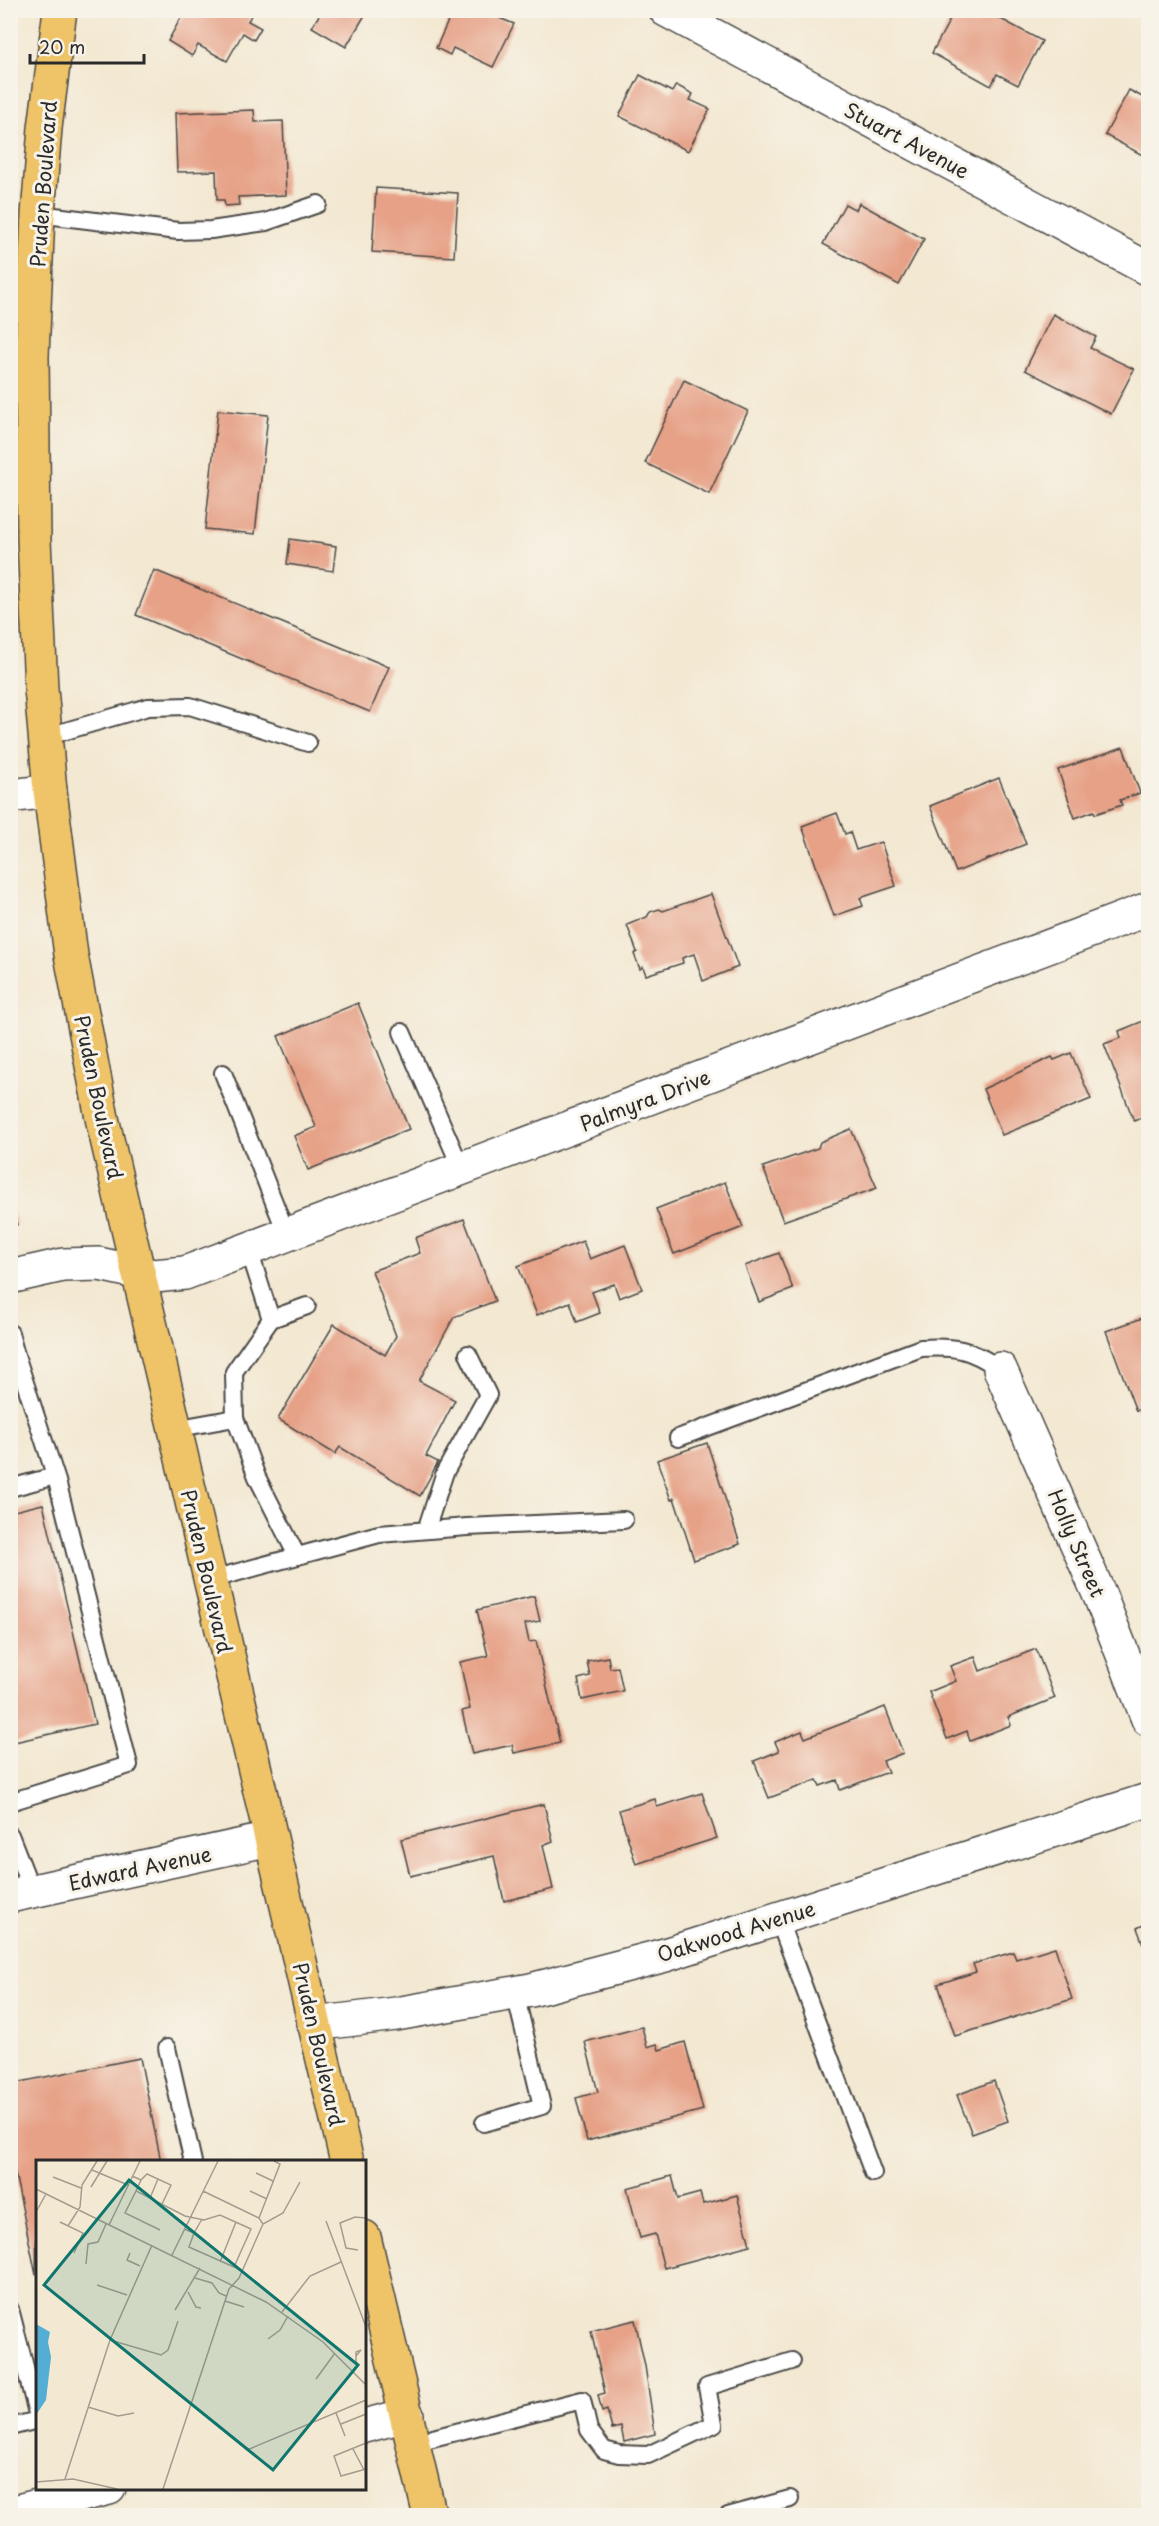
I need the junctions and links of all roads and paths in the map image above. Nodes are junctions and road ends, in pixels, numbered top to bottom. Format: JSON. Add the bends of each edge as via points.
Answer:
{"nodes":[{"id":1,"x":60,"y":10,"type":"edge"},
{"id":2,"x":666,"y":10,"type":"edge"},
{"id":3,"x":318,"y":204,"type":"dead end"},
{"id":4,"x":38,"y":214,"type":"junction"},
{"id":5,"x":1149,"y":269,"type":"edge"},
{"id":6,"x":45,"y":737,"type":"junction"},
{"id":7,"x":308,"y":743,"type":"dead end"},
{"id":8,"x":50,"y":791,"type":"junction"},
{"id":9,"x":10,"y":796,"type":"edge"},
{"id":10,"x":1149,"y":909,"type":"edge"},
{"id":11,"x":402,"y":1032,"type":"dead end"},
{"id":12,"x":223,"y":1073,"type":"dead end"},
{"id":13,"x":462,"y":1170,"type":"junction"},
{"id":14,"x":287,"y":1235,"type":"junction"},
{"id":15,"x":249,"y":1250,"type":"junction"},
{"id":16,"x":138,"y":1273,"type":"junction"},
{"id":17,"x":10,"y":1277,"type":"edge"},
{"id":18,"x":307,"y":1306,"type":"dead end"},
{"id":19,"x":271,"y":1318,"type":"junction"},
{"id":20,"x":10,"y":1333,"type":"edge"},
{"id":21,"x":13,"y":1352,"type":"edge"},
{"id":22,"x":468,"y":1354,"type":"dead end"},
{"id":23,"x":1000,"y":1369,"type":"joint"},
{"id":24,"x":235,"y":1418,"type":"junction"},
{"id":25,"x":174,"y":1429,"type":"junction"},
{"id":26,"x":678,"y":1438,"type":"dead end"},
{"id":27,"x":55,"y":1476,"type":"junction"},
{"id":28,"x":10,"y":1488,"type":"edge"},
{"id":29,"x":624,"y":1520,"type":"dead end"},
{"id":30,"x":426,"y":1530,"type":"junction"},
{"id":31,"x":297,"y":1556,"type":"junction"},
{"id":32,"x":209,"y":1580,"type":"junction"},
{"id":33,"x":1149,"y":1719,"type":"edge"},
{"id":34,"x":1149,"y":1800,"type":"edge"},
{"id":35,"x":10,"y":1802,"type":"edge"},
{"id":36,"x":10,"y":1834,"type":"edge"},
{"id":37,"x":270,"y":1839,"type":"junction"},
{"id":38,"x":21,"y":1894,"type":"edge"},
{"id":39,"x":778,"y":1918,"type":"junction"},
{"id":40,"x":515,"y":1992,"type":"junction"},
{"id":41,"x":314,"y":2024,"type":"junction"},
{"id":42,"x":167,"y":2048,"type":"dead end"},
{"id":43,"x":484,"y":2123,"type":"dead end"},
{"id":44,"x":193,"y":2160,"type":"edge"},
{"id":45,"x":347,"y":2160,"type":"edge"},
{"id":46,"x":873,"y":2173,"type":"dead end"},
{"id":47,"x":366,"y":2245,"type":"edge"},
{"id":48,"x":10,"y":2309,"type":"edge"},
{"id":49,"x":792,"y":2361,"type":"dead end"},
{"id":50,"x":36,"y":2411,"type":"edge"},
{"id":51,"x":36,"y":2420,"type":"edge"},
{"id":52,"x":366,"y":2426,"type":"edge"},
{"id":53,"x":10,"y":2427,"type":"edge"},
{"id":54,"x":410,"y":2429,"type":"junction"},
{"id":55,"x":102,"y":2490,"type":"edge"},
{"id":56,"x":790,"y":2499,"type":"dead end"},
{"id":57,"x":30,"y":2511,"type":"edge"},
{"id":58,"x":430,"y":2516,"type":"edge"},
{"id":59,"x":728,"y":2516,"type":"edge"}],
"edges":[{"from":1,"to":4,"type":"main road","name":"Pruden Boulevard"},
{"from":2,"to":5,"type":"street","name":"Stuart Avenue"},
{"from":3,"to":4,"type":"lane","via":[[266,222],[211,230],[178,231]]},
{"from":4,"to":6,"type":"main road","name":"Pruden Boulevard","via":[[32,356],[34,540]]},
{"from":6,"to":7,"type":"lane","via":[[148,707],[190,706]]},
{"from":6,"to":8,"type":"main road","name":"Pruden Boulevard"},
{"from":8,"to":9,"type":"street"},
{"from":8,"to":16,"type":"main road","name":"Pruden Boulevard","via":[[71,955],[102,1118]]},
{"from":10,"to":13,"type":"street","name":"Palmyra Drive"},
{"from":11,"to":13,"type":"lane"},
{"from":12,"to":14,"type":"lane"},
{"from":13,"to":14,"type":"street","name":"Palmyra Drive"},
{"from":14,"to":15,"type":"street","name":"Palmyra Drive"},
{"from":15,"to":16,"type":"street","name":"Palmyra Drive","via":[[186,1274]]},
{"from":15,"to":19,"type":"lane"},
{"from":16,"to":17,"type":"street","name":"Palmyra Drive","via":[[99,1264],[63,1265]]},
{"from":16,"to":25,"type":"main road","name":"Pruden Boulevard"},
{"from":18,"to":19,"type":"lane"},
{"from":19,"to":24,"type":"lane","via":[[234,1372]]},
{"from":20,"to":21,"type":"lane"},
{"from":21,"to":27,"type":"lane"},
{"from":22,"to":30,"type":"lane","via":[[488,1395],[445,1472]]},
{"from":23,"to":26,"type":"lane","via":[[976,1353],[949,1346],[921,1348]]},
{"from":23,"to":33,"type":"street","name":"Holly Street","via":[[1100,1596]]},
{"from":24,"to":25,"type":"lane"},
{"from":24,"to":31,"type":"lane","via":[[257,1477]]},
{"from":25,"to":32,"type":"main road","name":"Pruden Boulevard"},
{"from":27,"to":28,"type":"lane"},
{"from":27,"to":35,"type":"lane","via":[[129,1765]]},
{"from":29,"to":30,"type":"lane"},
{"from":30,"to":31,"type":"lane","via":[[379,1534]]},
{"from":31,"to":32,"type":"lane"},
{"from":32,"to":37,"type":"main road","name":"Pruden Boulevard"},
{"from":34,"to":39,"type":"street","name":"Oakwood Avenue"},
{"from":36,"to":38,"type":"lane"},
{"from":37,"to":38,"type":"street","name":"Edward Avenue"},
{"from":37,"to":41,"type":"main road","name":"Pruden Boulevard"},
{"from":39,"to":40,"type":"street","name":"Oakwood Avenue","via":[[665,1954]]},
{"from":39,"to":46,"type":"lane"},
{"from":40,"to":41,"type":"street","name":"Oakwood Avenue","via":[[396,2014]]},
{"from":40,"to":43,"type":"lane","via":[[542,2106]]},
{"from":41,"to":45,"type":"main road","name":"Pruden Boulevard"},
{"from":42,"to":44,"type":"lane"},
{"from":47,"to":54,"type":"main road"},
{"from":48,"to":50,"type":"lane"},
{"from":49,"to":54,"type":"lane","via":[[707,2387],[714,2424],[648,2455],[604,2450],[589,2430],[582,2400]]},
{"from":51,"to":53,"type":"lane"},
{"from":52,"to":54,"type":"street"},
{"from":54,"to":58,"type":"main road"},
{"from":55,"to":57,"type":"street"},
{"from":56,"to":59,"type":"lane"}]}
